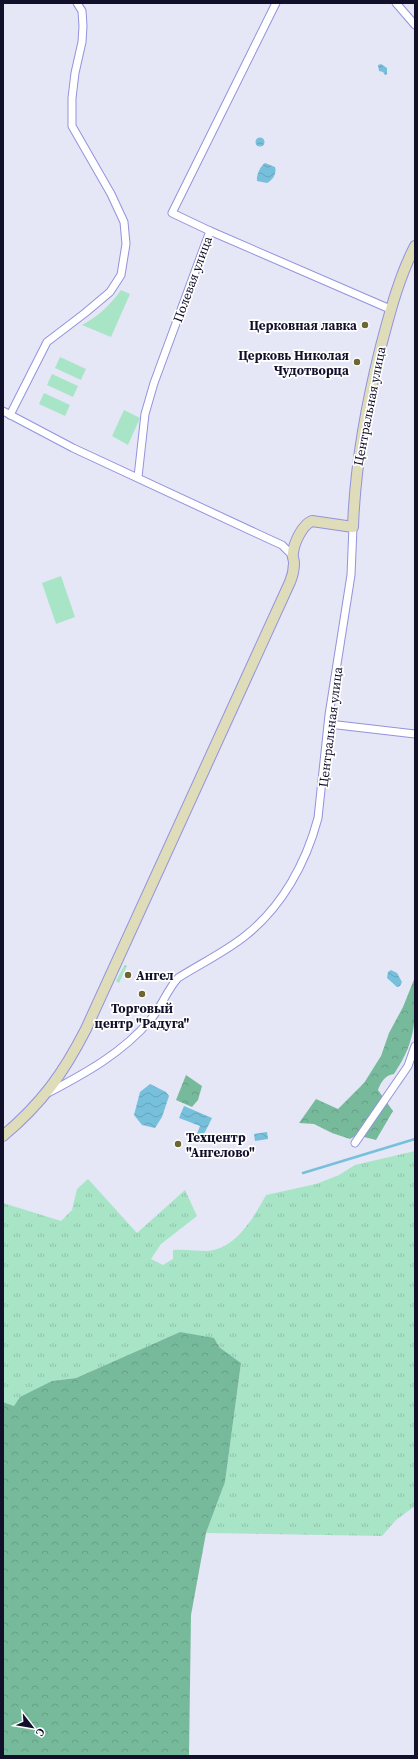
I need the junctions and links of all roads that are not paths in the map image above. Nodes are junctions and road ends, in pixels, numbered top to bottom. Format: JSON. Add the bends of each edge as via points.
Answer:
{"nodes":[{"id":1,"x":78,"y":3,"type":"edge"},
{"id":2,"x":276,"y":3,"type":"edge"},
{"id":3,"x":396,"y":3,"type":"edge"},
{"id":4,"x":415,"y":25,"type":"edge"},
{"id":5,"x":210,"y":231,"type":"junction"},
{"id":6,"x":415,"y":246,"type":"edge"},
{"id":7,"x":390,"y":309,"type":"junction"},
{"id":8,"x":6,"y":413,"type":"edge"},
{"id":9,"x":138,"y":478,"type":"junction"},
{"id":10,"x":353,"y":527,"type":"junction"},
{"id":11,"x":292,"y":555,"type":"junction"},
{"id":12,"x":328,"y":724,"type":"junction"},
{"id":13,"x":415,"y":734,"type":"edge"},
{"id":14,"x":415,"y":1046,"type":"edge"},
{"id":15,"x":46,"y":1094,"type":"junction"},
{"id":16,"x":3,"y":1136,"type":"edge"},
{"id":17,"x":355,"y":1143,"type":"dead end"}],
"edges":[{"from":1,"to":8,"type":"street","via":[[82,11],[82,42],[72,98],[72,126],[124,222],[126,244],[121,275],[110,292],[46,342]]},
{"from":2,"to":5,"type":"street","name":"Полевая улица","via":[[172,213]]},
{"from":3,"to":4,"type":"street"},
{"from":5,"to":7,"type":"street"},
{"from":5,"to":9,"type":"street","name":"Полевая улица","via":[[154,383],[145,414]]},
{"from":6,"to":7,"type":"street","name":"Центральная улица"},
{"from":7,"to":10,"type":"street","name":"Центральная улица","via":[[367,408],[355,479]]},
{"from":8,"to":9,"type":"street"},
{"from":9,"to":11,"type":"street","via":[[271,540]]},
{"from":10,"to":11,"type":"street","via":[[312,520],[307,523]]},
{"from":10,"to":12,"type":"street","name":"Центральная улица","via":[[351,575]]},
{"from":11,"to":15,"type":"street","via":[[294,572],[290,582],[107,985],[72,1055]]},
{"from":12,"to":13,"type":"street"},
{"from":12,"to":15,"type":"street","name":"Центральная улица","via":[[321,799],[314,834],[298,870],[275,906],[245,936],[178,978],[144,1027],[103,1063]]},
{"from":14,"to":17,"type":"street","via":[[408,1066]]},
{"from":15,"to":16,"type":"street"}]}
